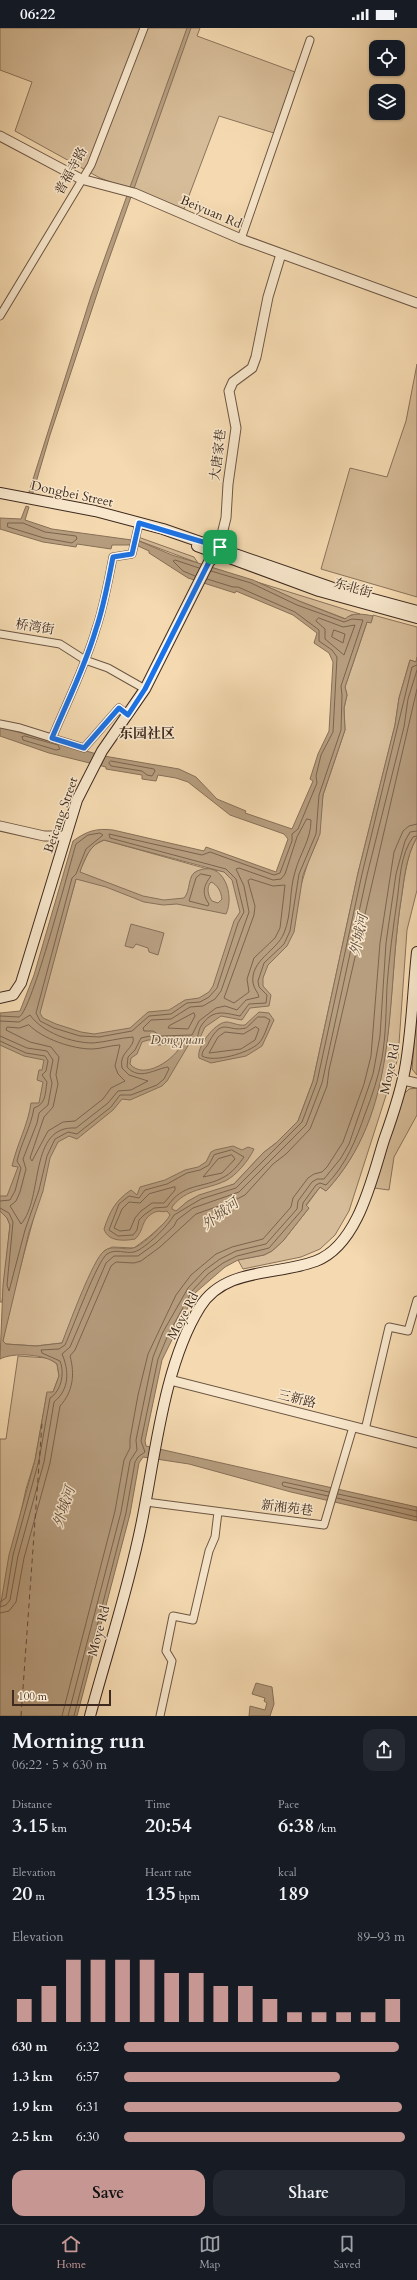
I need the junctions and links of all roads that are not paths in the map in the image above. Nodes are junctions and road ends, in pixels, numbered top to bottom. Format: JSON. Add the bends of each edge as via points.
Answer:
{"nodes":[{"id":1,"x":144,"y":28,"type":"edge"},
{"id":2,"x":310,"y":40,"type":"dead end"},
{"id":3,"x":0,"y":136,"type":"edge"},
{"id":4,"x":81,"y":179,"type":"junction"},
{"id":5,"x":241,"y":238,"type":"junction"},
{"id":6,"x":281,"y":254,"type":"junction"},
{"id":7,"x":417,"y":303,"type":"edge"},
{"id":8,"x":0,"y":316,"type":"edge"},
{"id":9,"x":0,"y":493,"type":"edge"},
{"id":10,"x":139,"y":523,"type":"junction"},
{"id":11,"x":219,"y":550,"type":"junction"},
{"id":12,"x":284,"y":575,"type":"junction"},
{"id":13,"x":417,"y":611,"type":"edge"},
{"id":14,"x":417,"y":618,"type":"edge"},
{"id":15,"x":0,"y":634,"type":"edge"},
{"id":16,"x":85,"y":660,"type":"junction"},
{"id":17,"x":145,"y":689,"type":"junction"},
{"id":18,"x":128,"y":715,"type":"junction"},
{"id":19,"x":0,"y":724,"type":"edge"},
{"id":20,"x":52,"y":738,"type":"junction"},
{"id":21,"x":0,"y":826,"type":"edge"},
{"id":22,"x":66,"y":836,"type":"junction"},
{"id":23,"x":417,"y":952,"type":"edge"},
{"id":24,"x":0,"y":998,"type":"edge"},
{"id":25,"x":403,"y":1080,"type":"junction"},
{"id":26,"x":417,"y":1083,"type":"edge"},
{"id":27,"x":417,"y":1300,"type":"edge"},
{"id":28,"x":170,"y":1380,"type":"junction"},
{"id":29,"x":353,"y":1427,"type":"junction"},
{"id":30,"x":365,"y":1430,"type":"junction"},
{"id":31,"x":417,"y":1443,"type":"edge"},
{"id":32,"x":146,"y":1502,"type":"junction"},
{"id":33,"x":218,"y":1512,"type":"junction"},
{"id":34,"x":90,"y":1716,"type":"edge"},
{"id":35,"x":160,"y":1716,"type":"edge"}],
"edges":[{"from":1,"to":4,"type":"street","name":"普福寺路","via":[[91,165]]},
{"from":2,"to":5,"type":"street"},
{"from":3,"to":4,"type":"street","name":"Beiyuan Rd"},
{"from":4,"to":5,"type":"street","name":"Beiyuan Rd","via":[[131,192]]},
{"from":4,"to":8,"type":"street","name":"普福寺路"},
{"from":5,"to":6,"type":"street","name":"Beiyuan Rd"},
{"from":6,"to":7,"type":"street","name":"Beiyuan Rd"},
{"from":6,"to":11,"type":"street","name":"大唐家巷","via":[[252,368],[233,382],[229,391],[236,428],[226,518]]},
{"from":9,"to":10,"type":"main road","name":"Dongbei Street","via":[[95,511]]},
{"from":10,"to":11,"type":"main road","name":"Dongbei Street"},
{"from":10,"to":16,"type":"street","via":[[132,554],[113,557],[106,598]]},
{"from":11,"to":12,"type":"main road","name":"Dongbei Street"},
{"from":11,"to":17,"type":"main road","name":"Beicang Street","via":[[209,562]]},
{"from":12,"to":13,"type":"main road","name":"东北街"},
{"from":12,"to":14,"type":"main road","name":"东北街","via":[[347,600]]},
{"from":15,"to":16,"type":"street","name":"桥湾街","via":[[60,644]]},
{"from":16,"to":17,"type":"street","name":"桥湾街","via":[[108,668]]},
{"from":16,"to":20,"type":"street"},
{"from":17,"to":18,"type":"main road","name":"Beicang Street"},
{"from":18,"to":20,"type":"street","via":[[119,708],[84,748]]},
{"from":18,"to":22,"type":"main road","name":"Beicang Street","via":[[94,766],[77,800]]},
{"from":19,"to":20,"type":"street"},
{"from":21,"to":22,"type":"street","via":[[44,836]]},
{"from":22,"to":24,"type":"main road","name":"Beicang Street","via":[[20,985],[15,993]]},
{"from":23,"to":25,"type":"main road","name":"Moye Rd"},
{"from":25,"to":26,"type":"street"},
{"from":25,"to":28,"type":"main road","name":"Moye Rd","via":[[363,1205],[344,1238],[319,1260],[225,1283],[211,1292],[199,1308],[184,1338]]},
{"from":27,"to":30,"type":"street","via":[[408,1331],[389,1327]]},
{"from":28,"to":29,"type":"street","name":"三新路"},
{"from":28,"to":32,"type":"main road","name":"Moye Rd"},
{"from":29,"to":30,"type":"street","name":"三新路"},
{"from":29,"to":33,"type":"street","name":"新湘苑巷","via":[[324,1525]]},
{"from":30,"to":31,"type":"street","name":"三新路"},
{"from":32,"to":33,"type":"street","name":"新湘苑巷"},
{"from":32,"to":34,"type":"main road","name":"Moye Rd"},
{"from":33,"to":35,"type":"street","via":[[215,1537],[209,1551],[193,1620],[173,1616],[166,1650],[172,1660]]}]}
